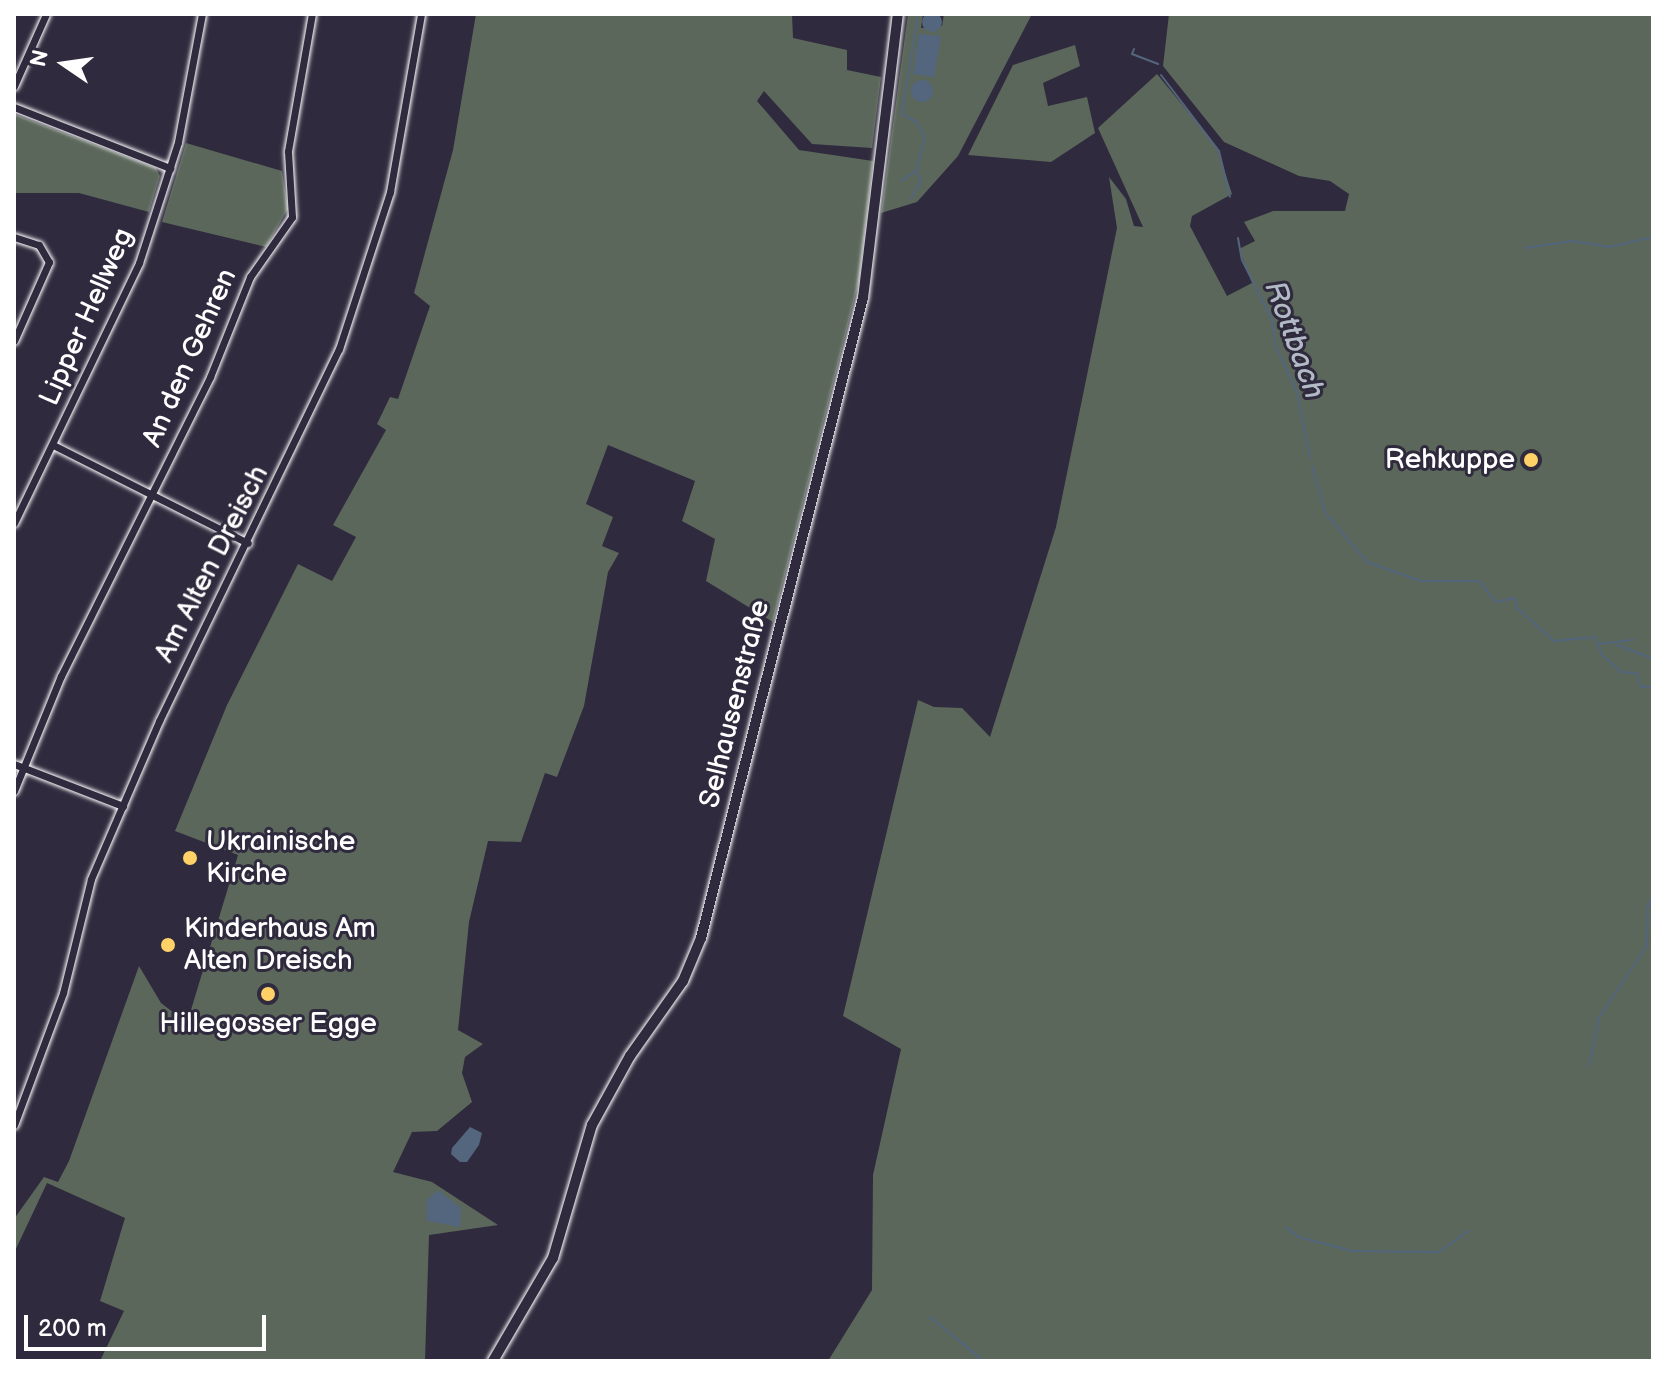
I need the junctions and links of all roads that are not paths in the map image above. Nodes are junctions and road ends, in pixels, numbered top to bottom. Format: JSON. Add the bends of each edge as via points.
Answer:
{"nodes":[{"id":1,"x":46,"y":14,"type":"edge"},
{"id":2,"x":202,"y":14,"type":"edge"},
{"id":3,"x":312,"y":14,"type":"edge"},
{"id":4,"x":421,"y":14,"type":"edge"},
{"id":5,"x":898,"y":14,"type":"edge"},
{"id":6,"x":14,"y":86,"type":"edge"},
{"id":7,"x":14,"y":107,"type":"edge"},
{"id":8,"x":170,"y":168,"type":"junction"},
{"id":9,"x":14,"y":237,"type":"edge"},
{"id":10,"x":14,"y":341,"type":"edge"},
{"id":11,"x":53,"y":445,"type":"junction"},
{"id":12,"x":152,"y":494,"type":"junction"},
{"id":13,"x":14,"y":523,"type":"edge"},
{"id":14,"x":248,"y":543,"type":"junction"},
{"id":15,"x":14,"y":764,"type":"edge"},
{"id":16,"x":23,"y":767,"type":"junction"},
{"id":17,"x":14,"y":791,"type":"edge"},
{"id":18,"x":123,"y":806,"type":"junction"},
{"id":19,"x":14,"y":1125,"type":"edge"},
{"id":20,"x":493,"y":1361,"type":"edge"}],
"edges":[{"from":1,"to":6,"type":"street"},
{"from":2,"to":8,"type":"street","name":"Lipper Hellweg"},
{"from":3,"to":12,"type":"street","name":"An den Gehren","via":[[288,151],[292,217],[250,277],[221,353]]},
{"from":4,"to":14,"type":"street","name":"Am Alten Dreisch","via":[[398,152],[367,269],[318,399]]},
{"from":5,"to":20,"type":"street","name":"Selhausenstraße","via":[[868,273],[701,938],[683,981],[630,1056],[592,1125],[553,1258]]},
{"from":7,"to":8,"type":"street"},
{"from":8,"to":11,"type":"street","name":"Lipper Hellweg","via":[[122,304]]},
{"from":9,"to":10,"type":"street","via":[[39,245],[49,262]]},
{"from":11,"to":12,"type":"street"},
{"from":11,"to":13,"type":"street","name":"Lipper Hellweg"},
{"from":12,"to":14,"type":"street"},
{"from":12,"to":16,"type":"street","name":"An den Gehren","via":[[61,676]]},
{"from":14,"to":18,"type":"street","name":"Am Alten Dreisch"},
{"from":15,"to":16,"type":"street"},
{"from":16,"to":17,"type":"street","name":"An den Gehren"},
{"from":16,"to":18,"type":"street"},
{"from":18,"to":19,"type":"street","name":"Am Alten Dreisch","via":[[83,901],[63,993]]}]}
